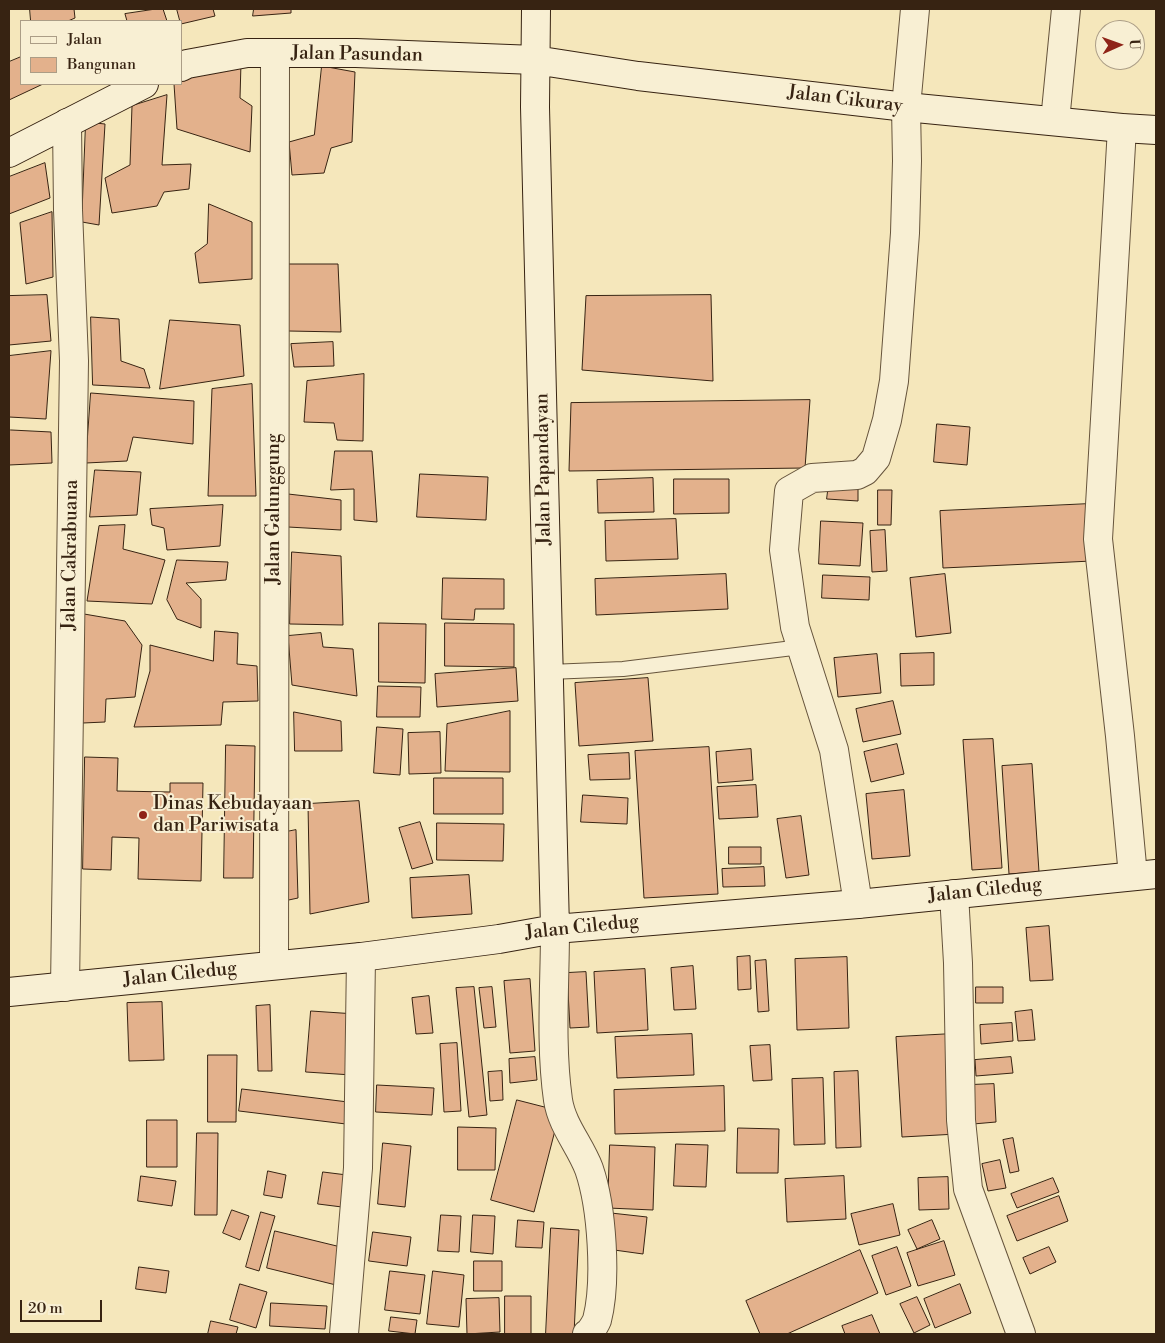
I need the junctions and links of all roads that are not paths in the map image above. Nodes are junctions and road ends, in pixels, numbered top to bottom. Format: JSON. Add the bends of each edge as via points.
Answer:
{"nodes":[{"id":1,"x":536,"y":9,"type":"edge"},
{"id":2,"x":915,"y":9,"type":"edge"},
{"id":3,"x":1066,"y":9,"type":"edge"},
{"id":4,"x":275,"y":53,"type":"junction"},
{"id":5,"x":535,"y":60,"type":"junction"},
{"id":6,"x":182,"y":66,"type":"edge"},
{"id":7,"x":142,"y":85,"type":"edge"},
{"id":8,"x":906,"y":107,"type":"junction"},
{"id":9,"x":1055,"y":121,"type":"junction"},
{"id":10,"x":67,"y":123,"type":"junction"},
{"id":11,"x":1122,"y":128,"type":"junction"},
{"id":12,"x":1156,"y":130,"type":"edge"},
{"id":13,"x":9,"y":153,"type":"edge"},
{"id":14,"x":801,"y":647,"type":"junction"},
{"id":15,"x":548,"y":672,"type":"junction"},
{"id":16,"x":1145,"y":875,"type":"edge"},
{"id":17,"x":954,"y":894,"type":"junction"},
{"id":18,"x":858,"y":904,"type":"junction"},
{"id":19,"x":555,"y":929,"type":"junction"},
{"id":20,"x":361,"y":957,"type":"junction"},
{"id":21,"x":274,"y":966,"type":"junction"},
{"id":22,"x":65,"y":987,"type":"junction"},
{"id":23,"x":9,"y":992,"type":"edge"},
{"id":24,"x":344,"y":1334,"type":"edge"},
{"id":25,"x":587,"y":1334,"type":"edge"},
{"id":26,"x":1021,"y":1334,"type":"edge"}],
"edges":[{"from":1,"to":5,"type":"street","name":"Jalan Papandayan"},
{"from":2,"to":8,"type":"street"},
{"from":3,"to":9,"type":"street"},
{"from":4,"to":5,"type":"street","name":"Jalan Pasundan"},
{"from":4,"to":6,"type":"street","name":"Jalan Pasundan","via":[[247,53]]},
{"from":4,"to":21,"type":"street","name":"Jalan Galunggung"},
{"from":5,"to":8,"type":"street","name":"Jalan Cikuray","via":[[638,76]]},
{"from":5,"to":15,"type":"street","name":"Jalan Papandayan"},
{"from":7,"to":10,"type":"street"},
{"from":8,"to":9,"type":"street","name":"Jalan Cikuray"},
{"from":8,"to":14,"type":"street","via":[[905,233],[894,381],[880,445],[876,458],[865,471],[857,475],[812,478],[789,491],[784,550]]},
{"from":9,"to":11,"type":"street","name":"Jalan Cikuray"},
{"from":10,"to":13,"type":"street"},
{"from":10,"to":22,"type":"street","name":"Jalan Cakrabuana","via":[[74,361]]},
{"from":11,"to":12,"type":"street","name":"Jalan Cikuray"},
{"from":11,"to":16,"type":"street","via":[[1098,539],[1120,736]]},
{"from":14,"to":15,"type":"lane","via":[[623,669]]},
{"from":14,"to":18,"type":"street","via":[[834,750]]},
{"from":15,"to":19,"type":"street","name":"Jalan Papandayan"},
{"from":16,"to":17,"type":"street","name":"Jalan Ciledug"},
{"from":17,"to":18,"type":"street","name":"Jalan Ciledug"},
{"from":17,"to":26,"type":"street","via":[[961,1120],[968,1189]]},
{"from":18,"to":19,"type":"street","name":"Jalan Ciledug"},
{"from":19,"to":20,"type":"street","name":"Jalan Ciledug"},
{"from":19,"to":25,"type":"street","name":"Jalan Papandayan","via":[[554,1064],[558,1103],[570,1136],[582,1152],[589,1171],[597,1200],[600,1236],[600,1293],[596,1321]]},
{"from":20,"to":21,"type":"street","name":"Jalan Ciledug"},
{"from":20,"to":24,"type":"street","via":[[358,1168]]},
{"from":21,"to":22,"type":"street","name":"Jalan Ciledug"},
{"from":22,"to":23,"type":"street","name":"Jalan Ciledug"}]}
